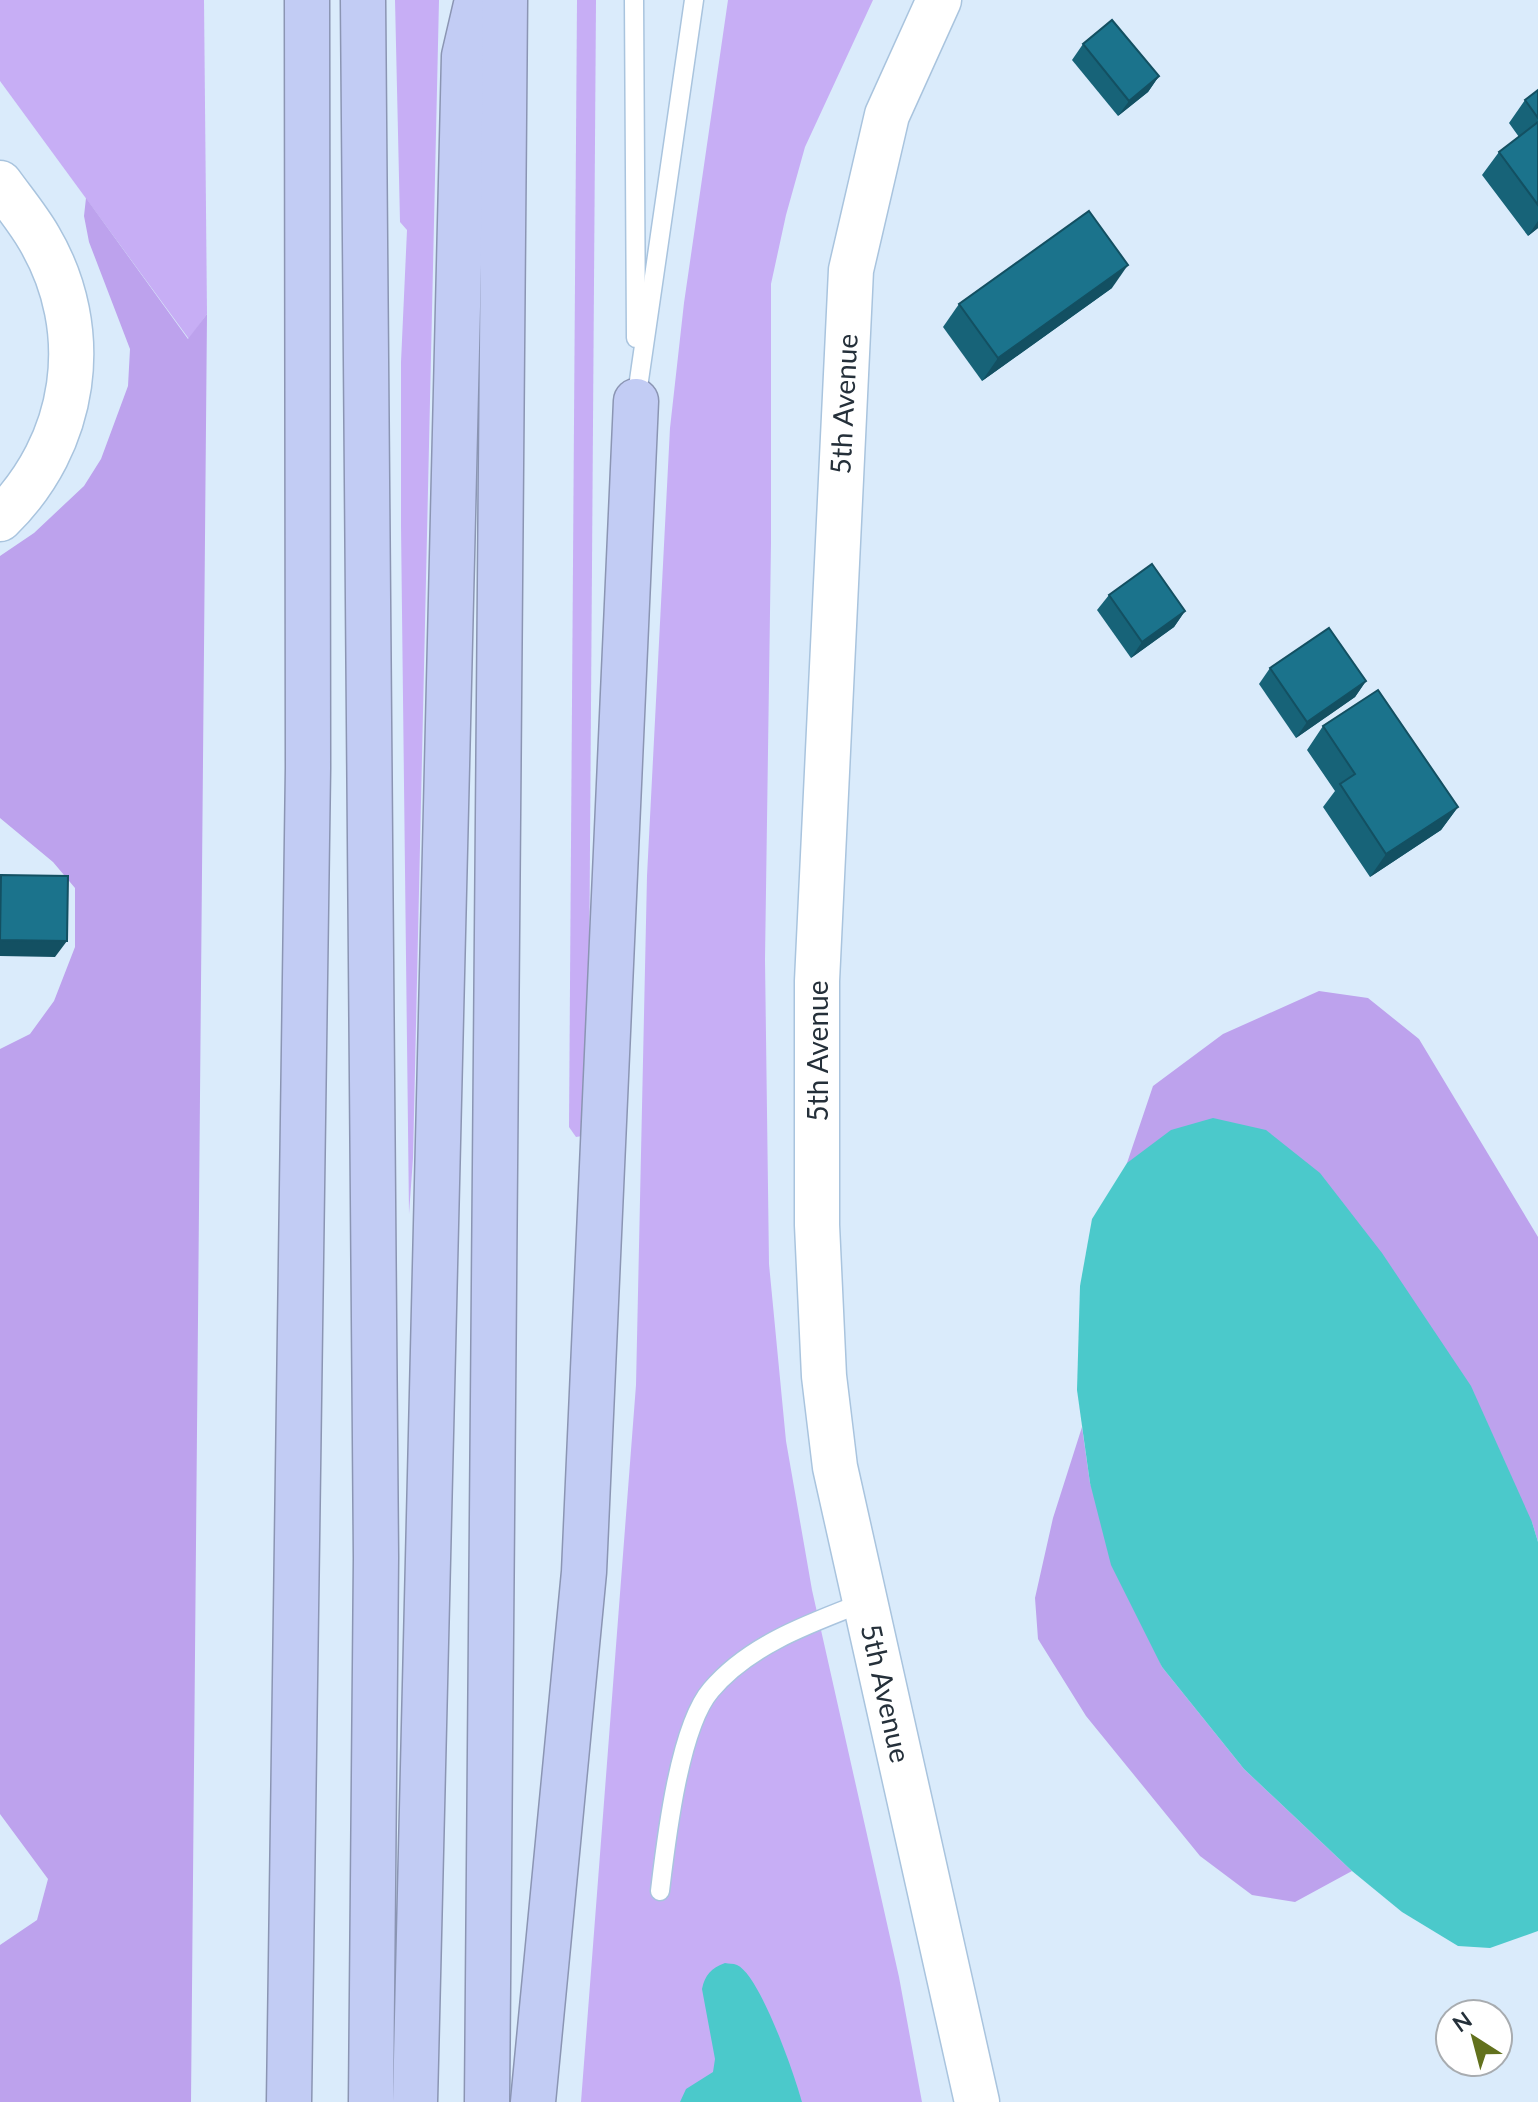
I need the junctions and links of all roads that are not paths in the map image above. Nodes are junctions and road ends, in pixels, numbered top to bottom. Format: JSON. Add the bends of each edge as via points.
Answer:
{"nodes":[{"id":1,"x":307,"y":0,"type":"edge"},
{"id":2,"x":363,"y":0,"type":"edge"},
{"id":3,"x":477,"y":0,"type":"edge"},
{"id":4,"x":505,"y":0,"type":"edge"},
{"id":5,"x":634,"y":0,"type":"edge"},
{"id":6,"x":694,"y":0,"type":"edge"},
{"id":7,"x":939,"y":0,"type":"edge"},
{"id":8,"x":0,"y":183,"type":"edge"},
{"id":9,"x":636,"y":401,"type":"junction"},
{"id":10,"x":0,"y":519,"type":"edge"},
{"id":11,"x":865,"y":1602,"type":"junction"},
{"id":12,"x":660,"y":1891,"type":"dead end"},
{"id":13,"x":289,"y":2102,"type":"edge"},
{"id":14,"x":371,"y":2102,"type":"edge"},
{"id":15,"x":415,"y":2102,"type":"edge"},
{"id":16,"x":487,"y":2102,"type":"edge"},
{"id":17,"x":533,"y":2102,"type":"edge"},
{"id":18,"x":977,"y":2102,"type":"edge"}],
"edges":[{"from":1,"to":13,"type":"highway","via":[[308,768]]},
{"from":2,"to":14,"type":"highway","via":[[376,1542]]},
{"from":3,"to":15,"type":"highway","via":[[464,56]]},
{"from":4,"to":16,"type":"highway"},
{"from":5,"to":9,"type":"lane"},
{"from":6,"to":9,"type":"lane"},
{"from":7,"to":11,"type":"street","name":"5th Avenue","via":[[887,115],[851,270],[817,981],[817,1225],[824,1376],[835,1467]]},
{"from":8,"to":10,"type":"street","via":[[39,238],[56,274],[68,309],[70,384],[50,454]]},
{"from":9,"to":17,"type":"highway","via":[[584,1572]]},
{"from":11,"to":12,"type":"lane","via":[[777,1639],[710,1691],[692,1725],[670,1816]]},
{"from":11,"to":18,"type":"street","name":"5th Avenue"}]}
